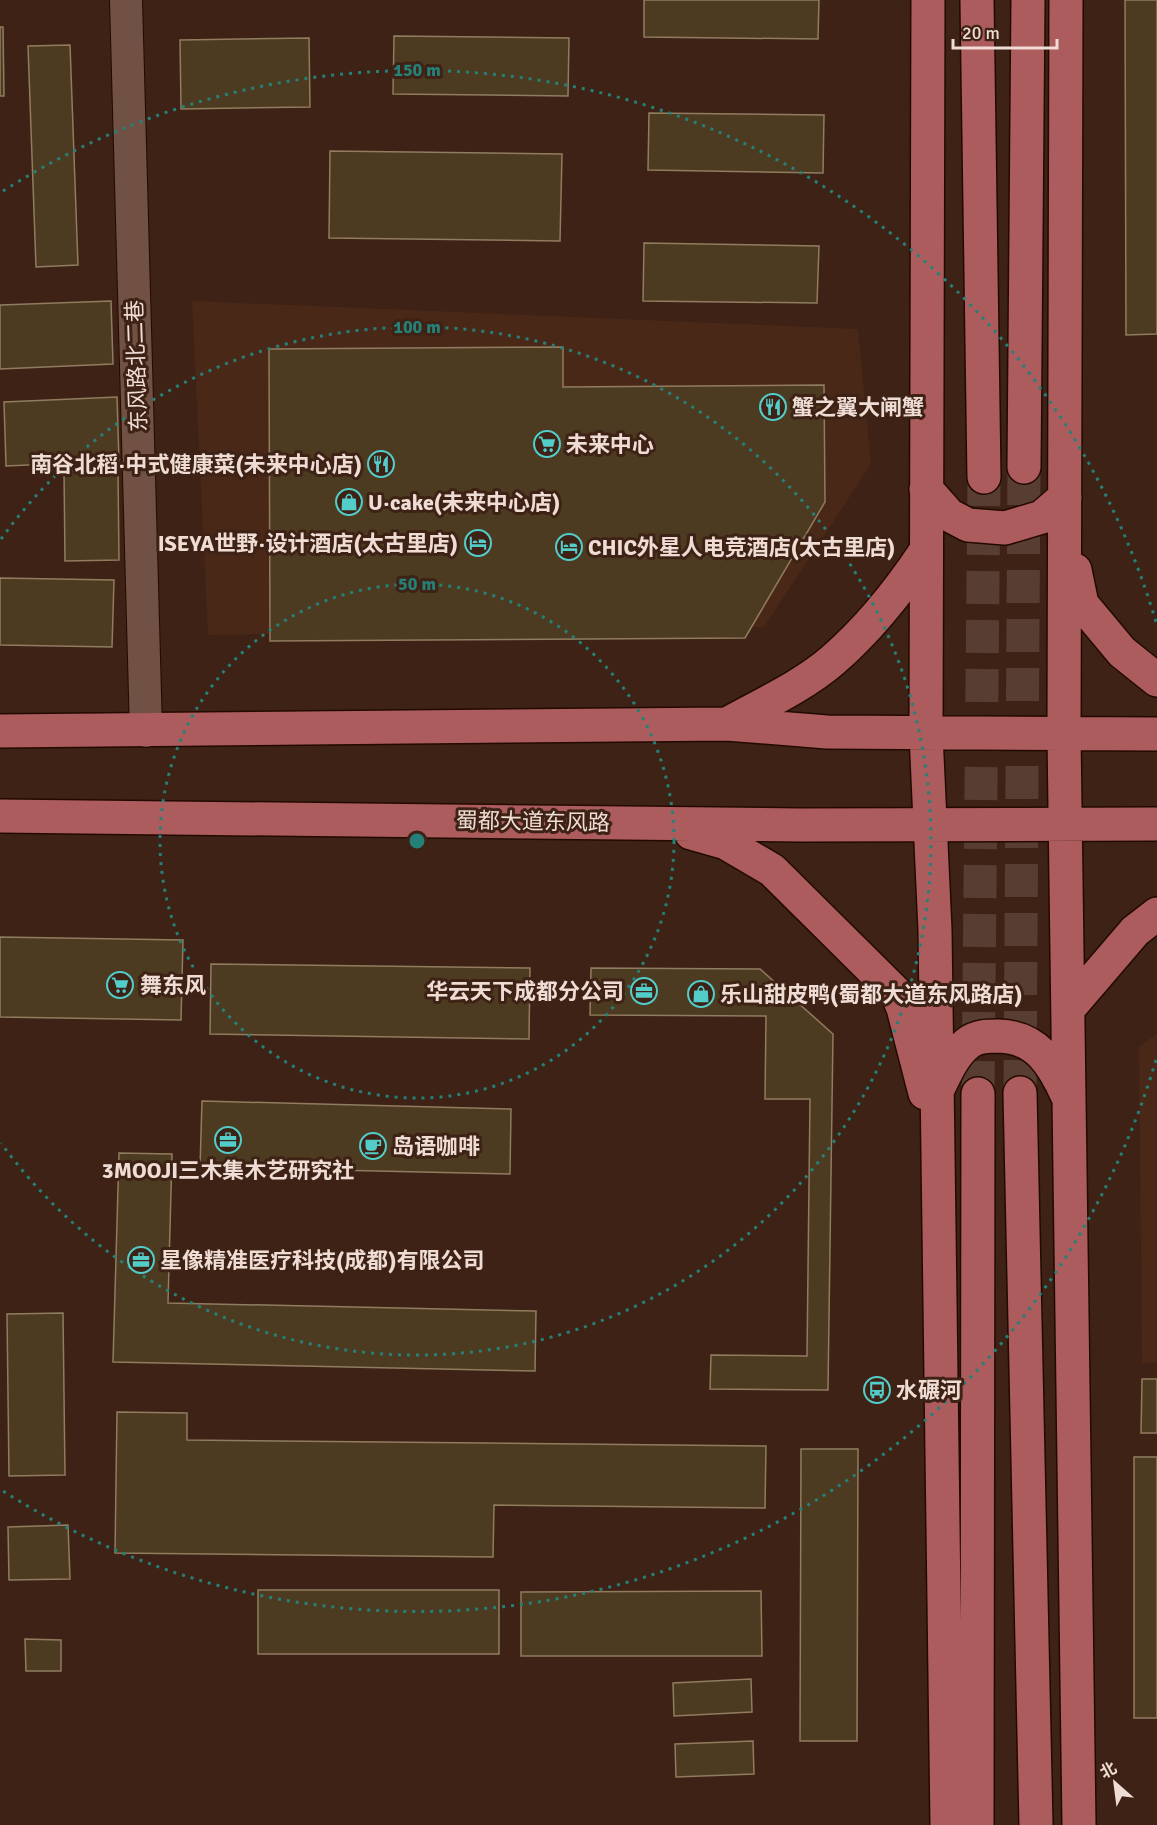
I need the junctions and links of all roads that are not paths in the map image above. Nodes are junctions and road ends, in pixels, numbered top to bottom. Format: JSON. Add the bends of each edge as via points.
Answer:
{"nodes":[{"id":1,"x":126,"y":0,"type":"edge"},
{"id":2,"x":928,"y":0,"type":"edge"},
{"id":3,"x":977,"y":0,"type":"edge"},
{"id":4,"x":1028,"y":0,"type":"edge"},
{"id":5,"x":1066,"y":0,"type":"edge"},
{"id":6,"x":1024,"y":467,"type":"tunnel mouth"},
{"id":7,"x":984,"y":477,"type":"tunnel mouth"},
{"id":8,"x":926,"y":489,"type":"junction"},
{"id":9,"x":1065,"y":509,"type":"junction"},
{"id":10,"x":925,"y":552,"type":"junction"},
{"id":11,"x":1157,"y":680,"type":"edge"},
{"id":12,"x":728,"y":724,"type":"junction"},
{"id":13,"x":0,"y":731,"type":"edge"},
{"id":14,"x":146,"y":731,"type":"junction"},
{"id":15,"x":926,"y":734,"type":"junction"},
{"id":16,"x":1157,"y":734,"type":"edge"},
{"id":17,"x":1064,"y":735,"type":"junction"},
{"id":18,"x":0,"y":816,"type":"edge"},
{"id":19,"x":640,"y":822,"type":"junction"},
{"id":20,"x":1067,"y":822,"type":"junction"},
{"id":21,"x":930,"y":823,"type":"junction"},
{"id":22,"x":1157,"y":824,"type":"edge"},
{"id":23,"x":1157,"y":914,"type":"edge"},
{"id":24,"x":1069,"y":1008,"type":"junction"},
{"id":25,"x":938,"y":1089,"type":"junction"},
{"id":26,"x":1020,"y":1093,"type":"tunnel mouth"},
{"id":27,"x":978,"y":1094,"type":"tunnel mouth"},
{"id":28,"x":1070,"y":1100,"type":"junction"},
{"id":29,"x":936,"y":1138,"type":"junction"},
{"id":30,"x":947,"y":1825,"type":"edge"},
{"id":31,"x":977,"y":1825,"type":"edge"},
{"id":32,"x":1036,"y":1825,"type":"edge"},
{"id":33,"x":1079,"y":1825,"type":"edge"}],
"edges":[{"from":1,"to":14,"type":"street","name":"东风路北二巷"},
{"from":2,"to":8,"type":"main road"},
{"from":3,"to":7,"type":"main road"},
{"from":4,"to":6,"type":"main road"},
{"from":5,"to":9,"type":"main road"},
{"from":8,"to":9,"type":"main road","via":[[949,515],[968,525],[1005,528]]},
{"from":8,"to":10,"type":"main road"},
{"from":9,"to":11,"type":"main road","via":[[1082,604],[1122,652]]},
{"from":9,"to":17,"type":"main road"},
{"from":10,"to":12,"type":"main road","via":[[892,600],[832,660]]},
{"from":10,"to":15,"type":"main road"},
{"from":12,"to":14,"type":"main road"},
{"from":12,"to":15,"type":"main road"},
{"from":13,"to":14,"type":"main road"},
{"from":15,"to":17,"type":"main road"},
{"from":15,"to":21,"type":"main road"},
{"from":16,"to":17,"type":"main road"},
{"from":17,"to":20,"type":"main road"},
{"from":18,"to":19,"type":"main road","name":"蜀都大道东风路"},
{"from":19,"to":21,"type":"main road","name":"蜀都大道东风路"},
{"from":19,"to":29,"type":"main road","via":[[726,843],[772,870],[897,994]]},
{"from":20,"to":21,"type":"main road","name":"蜀都大道东风路"},
{"from":20,"to":22,"type":"main road","name":"蜀都大道东风路"},
{"from":20,"to":24,"type":"main road"},
{"from":21,"to":25,"type":"main road"},
{"from":23,"to":24,"type":"main road","via":[[1136,931]]},
{"from":24,"to":28,"type":"main road"},
{"from":25,"to":28,"type":"main road","via":[[952,1061],[969,1043],[984,1036],[1005,1037],[1027,1042],[1043,1053]]},
{"from":25,"to":29,"type":"main road"},
{"from":26,"to":32,"type":"main road"},
{"from":27,"to":31,"type":"main road"},
{"from":28,"to":33,"type":"main road"},
{"from":29,"to":30,"type":"main road"}]}
